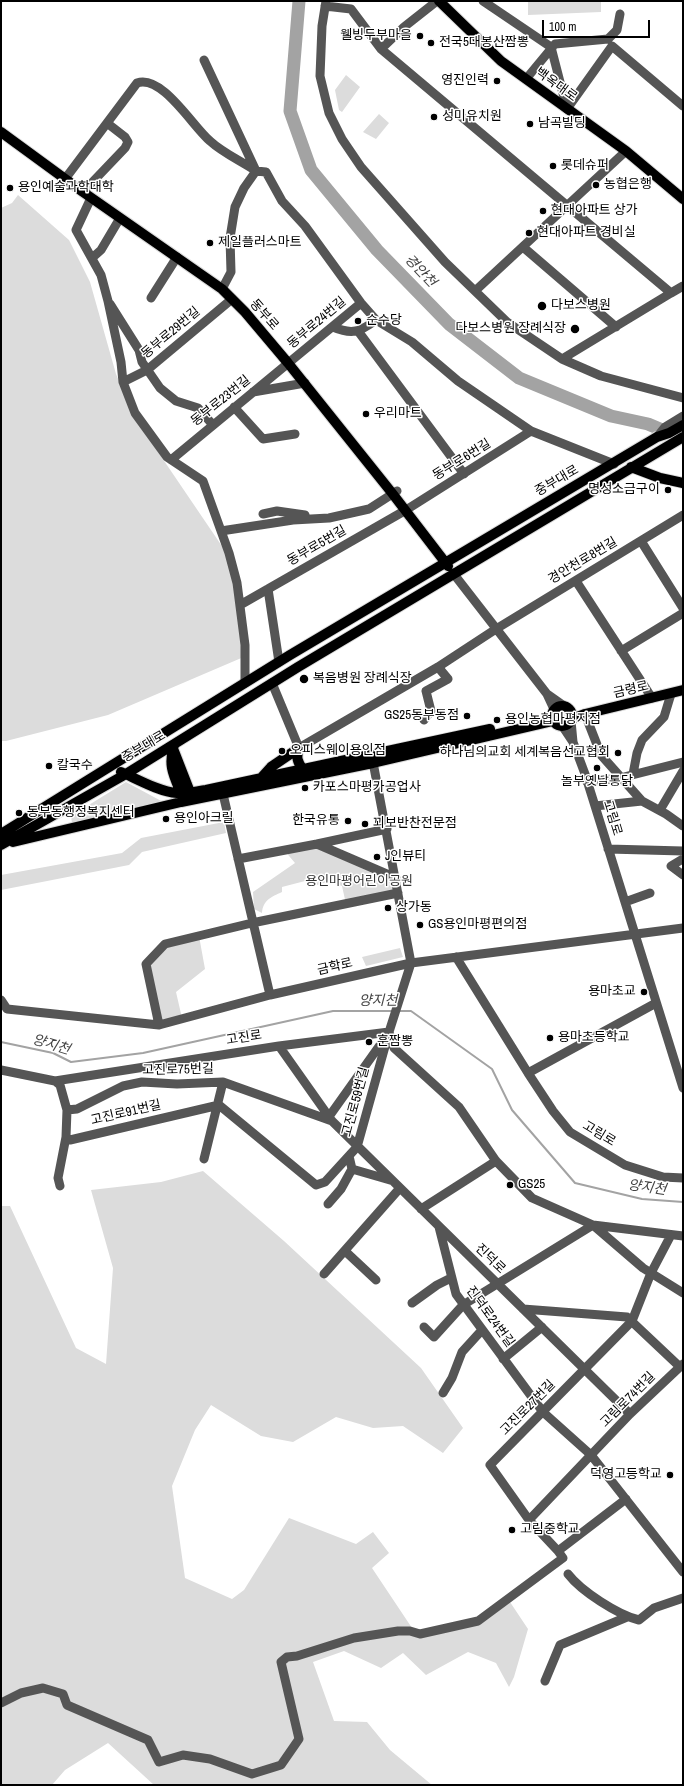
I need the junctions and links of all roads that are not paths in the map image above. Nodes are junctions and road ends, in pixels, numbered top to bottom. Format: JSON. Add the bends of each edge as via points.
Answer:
{"nodes":[{"id":1,"x":438,"y":1,"type":"edge"},
{"id":2,"x":483,"y":1,"type":"edge"},
{"id":3,"x":326,"y":3,"type":"edge"},
{"id":4,"x":620,"y":14,"type":"dead end"},
{"id":5,"x":551,"y":47,"type":"junction"},
{"id":6,"x":381,"y":49,"type":"junction"},
{"id":7,"x":204,"y":60,"type":"dead end"},
{"id":8,"x":526,"y":79,"type":"junction"},
{"id":9,"x":683,"y":106,"type":"edge"},
{"id":10,"x":568,"y":109,"type":"junction"},
{"id":11,"x":106,"y":123,"type":"junction"},
{"id":12,"x":1,"y":132,"type":"edge"},
{"id":13,"x":626,"y":151,"type":"junction"},
{"id":14,"x":256,"y":171,"type":"junction"},
{"id":15,"x":66,"y":179,"type":"junction"},
{"id":16,"x":87,"y":195,"type":"junction"},
{"id":17,"x":683,"y":199,"type":"edge"},
{"id":18,"x":568,"y":205,"type":"junction"},
{"id":19,"x":120,"y":218,"type":"junction"},
{"id":20,"x":523,"y":247,"type":"junction"},
{"id":21,"x":177,"y":257,"type":"junction"},
{"id":22,"x":92,"y":258,"type":"junction"},
{"id":23,"x":683,"y":286,"type":"edge"},
{"id":24,"x":222,"y":289,"type":"junction"},
{"id":25,"x":475,"y":291,"type":"junction"},
{"id":26,"x":671,"y":293,"type":"junction"},
{"id":27,"x":151,"y":298,"type":"dead end"},
{"id":28,"x":232,"y":299,"type":"junction"},
{"id":29,"x":108,"y":301,"type":"junction"},
{"id":30,"x":361,"y":303,"type":"junction"},
{"id":31,"x":376,"y":320,"type":"junction"},
{"id":32,"x":332,"y":327,"type":"junction"},
{"id":33,"x":616,"y":327,"type":"junction"},
{"id":34,"x":358,"y":331,"type":"junction"},
{"id":35,"x":562,"y":360,"type":"junction"},
{"id":36,"x":288,"y":363,"type":"junction"},
{"id":37,"x":147,"y":370,"type":"junction"},
{"id":38,"x":123,"y":382,"type":"junction"},
{"id":39,"x":305,"y":383,"type":"junction"},
{"id":40,"x":252,"y":393,"type":"junction"},
{"id":41,"x":683,"y":398,"type":"edge"},
{"id":42,"x":234,"y":406,"type":"junction"},
{"id":43,"x":683,"y":416,"type":"edge"},
{"id":44,"x":213,"y":424,"type":"junction"},
{"id":45,"x":683,"y":425,"type":"edge"},
{"id":46,"x":531,"y":431,"type":"junction"},
{"id":47,"x":295,"y":434,"type":"dead end"},
{"id":48,"x":657,"y":437,"type":"junction"},
{"id":49,"x":683,"y":437,"type":"edge"},
{"id":50,"x":171,"y":460,"type":"junction"},
{"id":51,"x":614,"y":464,"type":"junction"},
{"id":52,"x":636,"y":465,"type":"junction"},
{"id":53,"x":464,"y":474,"type":"junction"},
{"id":54,"x":683,"y":483,"type":"edge"},
{"id":55,"x":395,"y":492,"type":"junction"},
{"id":56,"x":406,"y":510,"type":"junction"},
{"id":57,"x":263,"y":514,"type":"dead end"},
{"id":58,"x":683,"y":515,"type":"edge"},
{"id":59,"x":329,"y":518,"type":"junction"},
{"id":60,"x":221,"y":531,"type":"junction"},
{"id":61,"x":642,"y":541,"type":"junction"},
{"id":62,"x":445,"y":562,"type":"junction"},
{"id":63,"x":453,"y":573,"type":"junction"},
{"id":64,"x":576,"y":581,"type":"junction"},
{"id":65,"x":268,"y":589,"type":"junction"},
{"id":66,"x":240,"y":605,"type":"junction"},
{"id":67,"x":683,"y":608,"type":"edge"},
{"id":68,"x":683,"y":613,"type":"edge"},
{"id":69,"x":496,"y":629,"type":"junction"},
{"id":70,"x":621,"y":651,"type":"junction"},
{"id":71,"x":279,"y":662,"type":"junction"},
{"id":72,"x":438,"y":668,"type":"junction"},
{"id":73,"x":245,"y":683,"type":"junction"},
{"id":74,"x":272,"y":683,"type":"junction"},
{"id":75,"x":683,"y":690,"type":"edge"},
{"id":76,"x":671,"y":694,"type":"junction"},
{"id":77,"x":652,"y":698,"type":"junction"},
{"id":78,"x":558,"y":712,"type":"junction"},
{"id":79,"x":585,"y":714,"type":"junction"},
{"id":80,"x":424,"y":720,"type":"dead end"},
{"id":81,"x":569,"y":722,"type":"junction"},
{"id":82,"x":174,"y":745,"type":"junction"},
{"id":83,"x":299,"y":748,"type":"junction"},
{"id":84,"x":372,"y":759,"type":"junction"},
{"id":85,"x":683,"y":762,"type":"edge"},
{"id":86,"x":110,"y":767,"type":"junction"},
{"id":87,"x":304,"y":769,"type":"junction"},
{"id":88,"x":683,"y":771,"type":"edge"},
{"id":89,"x":126,"y":774,"type":"junction"},
{"id":90,"x":633,"y":774,"type":"junction"},
{"id":91,"x":261,"y":778,"type":"junction"},
{"id":92,"x":620,"y":778,"type":"junction"},
{"id":93,"x":588,"y":782,"type":"junction"},
{"id":94,"x":186,"y":793,"type":"junction"},
{"id":95,"x":223,"y":794,"type":"junction"},
{"id":96,"x":642,"y":801,"type":"junction"},
{"id":97,"x":595,"y":806,"type":"junction"},
{"id":98,"x":660,"y":810,"type":"junction"},
{"id":99,"x":683,"y":826,"type":"edge"},
{"id":100,"x":387,"y":829,"type":"junction"},
{"id":101,"x":1,"y":834,"type":"edge"},
{"id":102,"x":318,"y":844,"type":"junction"},
{"id":103,"x":1,"y":845,"type":"edge"},
{"id":104,"x":608,"y":849,"type":"junction"},
{"id":105,"x":629,"y":850,"type":"junction"},
{"id":106,"x":682,"y":855,"type":"edge"},
{"id":107,"x":238,"y":859,"type":"junction"},
{"id":108,"x":612,"y":862,"type":"junction"},
{"id":109,"x":683,"y":875,"type":"edge"},
{"id":110,"x":396,"y":878,"type":"junction"},
{"id":111,"x":398,"y":893,"type":"junction"},
{"id":112,"x":650,"y":893,"type":"dead end"},
{"id":113,"x":625,"y":902,"type":"junction"},
{"id":114,"x":252,"y":923,"type":"junction"},
{"id":115,"x":683,"y":928,"type":"edge"},
{"id":116,"x":635,"y":935,"type":"junction"},
{"id":117,"x":456,"y":957,"type":"junction"},
{"id":118,"x":410,"y":967,"type":"junction"},
{"id":119,"x":270,"y":995,"type":"junction"},
{"id":120,"x":1,"y":1000,"type":"edge"},
{"id":121,"x":656,"y":1003,"type":"junction"},
{"id":122,"x":159,"y":1025,"type":"junction"},
{"id":123,"x":390,"y":1030,"type":"junction"},
{"id":124,"x":279,"y":1046,"type":"junction"},
{"id":125,"x":1,"y":1070,"type":"edge"},
{"id":126,"x":528,"y":1073,"type":"junction"},
{"id":127,"x":55,"y":1081,"type":"junction"},
{"id":128,"x":223,"y":1082,"type":"junction"},
{"id":129,"x":683,"y":1088,"type":"edge"},
{"id":130,"x":218,"y":1105,"type":"junction"},
{"id":131,"x":67,"y":1110,"type":"junction"},
{"id":132,"x":330,"y":1120,"type":"junction"},
{"id":133,"x":66,"y":1137,"type":"junction"},
{"id":134,"x":357,"y":1147,"type":"junction"},
{"id":135,"x":349,"y":1156,"type":"junction"},
{"id":136,"x":204,"y":1159,"type":"dead end"},
{"id":137,"x":496,"y":1161,"type":"junction"},
{"id":138,"x":352,"y":1169,"type":"junction"},
{"id":139,"x":683,"y":1178,"type":"edge"},
{"id":140,"x":392,"y":1180,"type":"junction"},
{"id":141,"x":60,"y":1186,"type":"dead end"},
{"id":142,"x":400,"y":1188,"type":"junction"},
{"id":143,"x":328,"y":1204,"type":"dead end"},
{"id":144,"x":421,"y":1209,"type":"junction"},
{"id":145,"x":594,"y":1225,"type":"junction"},
{"id":146,"x":438,"y":1226,"type":"junction"},
{"id":147,"x":671,"y":1235,"type":"junction"},
{"id":148,"x":683,"y":1236,"type":"edge"},
{"id":149,"x":344,"y":1251,"type":"junction"},
{"id":150,"x":651,"y":1273,"type":"junction"},
{"id":151,"x":324,"y":1274,"type":"dead end"},
{"id":152,"x":451,"y":1278,"type":"junction"},
{"id":153,"x":376,"y":1280,"type":"dead end"},
{"id":154,"x":498,"y":1284,"type":"junction"},
{"id":155,"x":683,"y":1293,"type":"edge"},
{"id":156,"x":412,"y":1303,"type":"dead end"},
{"id":157,"x":463,"y":1304,"type":"junction"},
{"id":158,"x":523,"y":1309,"type":"junction"},
{"id":159,"x":632,"y":1321,"type":"junction"},
{"id":160,"x":424,"y":1327,"type":"dead end"},
{"id":161,"x":542,"y":1327,"type":"junction"},
{"id":162,"x":482,"y":1330,"type":"junction"},
{"id":163,"x":504,"y":1358,"type":"junction"},
{"id":164,"x":682,"y":1366,"type":"edge"},
{"id":165,"x":585,"y":1369,"type":"junction"},
{"id":166,"x":443,"y":1393,"type":"dead end"},
{"id":167,"x":543,"y":1412,"type":"junction"},
{"id":168,"x":630,"y":1414,"type":"junction"},
{"id":169,"x":591,"y":1455,"type":"junction"},
{"id":170,"x":626,"y":1499,"type":"junction"},
{"id":171,"x":529,"y":1520,"type":"junction"},
{"id":172,"x":558,"y":1551,"type":"junction"},
{"id":173,"x":683,"y":1572,"type":"edge"},
{"id":174,"x":568,"y":1574,"type":"dead end"},
{"id":175,"x":683,"y":1598,"type":"edge"},
{"id":176,"x":627,"y":1618,"type":"junction"},
{"id":177,"x":545,"y":1681,"type":"dead end"},
{"id":178,"x":1,"y":1703,"type":"edge"}],
"edges":[{"from":1,"to":6,"type":"street","via":[[404,27]]},
{"from":1,"to":8,"type":"main road","name":"백옥대로","via":[[501,61]]},
{"from":2,"to":5,"type":"street"},
{"from":3,"to":6,"type":"street","via":[[351,9]]},
{"from":3,"to":25,"type":"street","via":[[320,76],[330,113],[342,139],[361,167]]},
{"from":4,"to":5,"type":"street","via":[[617,30],[608,39],[555,44]]},
{"from":5,"to":8,"type":"street"},
{"from":5,"to":10,"type":"street"},
{"from":6,"to":18,"type":"street"},
{"from":7,"to":14,"type":"street"},
{"from":8,"to":10,"type":"main road","name":"백옥대로"},
{"from":9,"to":10,"type":"street","via":[[612,46]]},
{"from":10,"to":13,"type":"main road","name":"백옥대로"},
{"from":11,"to":14,"type":"street","via":[[136,83],[148,82],[183,109],[209,141]]},
{"from":11,"to":15,"type":"street"},
{"from":11,"to":16,"type":"street","via":[[128,142]]},
{"from":12,"to":15,"type":"main road","name":"동부로"},
{"from":13,"to":17,"type":"main road","name":"백옥대로"},
{"from":13,"to":18,"type":"street"},
{"from":14,"to":24,"type":"street","via":[[244,188],[236,207],[230,238],[232,272]]},
{"from":14,"to":30,"type":"street","via":[[266,172],[282,201],[305,226]]},
{"from":15,"to":16,"type":"main road","name":"동부로"},
{"from":16,"to":19,"type":"main road","name":"동부로"},
{"from":16,"to":22,"type":"street","via":[[76,230]]},
{"from":18,"to":20,"type":"street"},
{"from":18,"to":26,"type":"street"},
{"from":19,"to":21,"type":"main road","name":"동부로"},
{"from":19,"to":22,"type":"street","via":[[101,250]]},
{"from":20,"to":25,"type":"street"},
{"from":20,"to":33,"type":"street"},
{"from":21,"to":24,"type":"main road","name":"동부로"},
{"from":21,"to":27,"type":"street"},
{"from":22,"to":29,"type":"street","via":[[101,275]]},
{"from":23,"to":26,"type":"street"},
{"from":24,"to":28,"type":"main road","name":"동부로"},
{"from":25,"to":35,"type":"street","via":[[507,322]]},
{"from":26,"to":33,"type":"street"},
{"from":28,"to":36,"type":"main road","name":"동부로"},
{"from":28,"to":37,"type":"street","name":"동부로29번길"},
{"from":29,"to":37,"type":"street","via":[[139,350]]},
{"from":29,"to":38,"type":"street"},
{"from":30,"to":31,"type":"street"},
{"from":30,"to":32,"type":"street","name":"동부로24번길"},
{"from":31,"to":34,"type":"street"},
{"from":31,"to":46,"type":"street","via":[[412,342],[458,381]]},
{"from":32,"to":34,"type":"street","via":[[346,332]]},
{"from":32,"to":36,"type":"street","name":"동부로24번길"},
{"from":33,"to":35,"type":"street"},
{"from":34,"to":53,"type":"street"},
{"from":35,"to":41,"type":"street","via":[[601,376]]},
{"from":36,"to":39,"type":"main road","name":"동부로"},
{"from":36,"to":40,"type":"street","name":"동부로23번길"},
{"from":37,"to":38,"type":"street","name":"동부로29번길"},
{"from":37,"to":44,"type":"street","via":[[160,388],[176,401],[198,408]]},
{"from":38,"to":50,"type":"street","via":[[135,413]]},
{"from":39,"to":40,"type":"street"},
{"from":39,"to":55,"type":"main road","name":"동부로"},
{"from":40,"to":42,"type":"street","name":"동부로23번길"},
{"from":42,"to":44,"type":"street","name":"동부로23번길"},
{"from":42,"to":47,"type":"street","via":[[264,440]]},
{"from":43,"to":48,"type":"street","via":[[665,427]]},
{"from":44,"to":50,"type":"street","name":"동부로23번길"},
{"from":45,"to":48,"type":"main road","name":"중부대로"},
{"from":46,"to":51,"type":"street"},
{"from":46,"to":53,"type":"street","name":"동부로6번길"},
{"from":48,"to":51,"type":"main road","name":"중부대로"},
{"from":49,"to":52,"type":"main road","name":"중부대로"},
{"from":50,"to":60,"type":"street","via":[[203,481]]},
{"from":51,"to":62,"type":"main road","name":"중부대로"},
{"from":52,"to":54,"type":"main road","via":[[660,478]]},
{"from":52,"to":63,"type":"main road","name":"중부대로"},
{"from":53,"to":56,"type":"street","name":"동부로6번길"},
{"from":55,"to":56,"type":"main road","name":"동부로"},
{"from":55,"to":59,"type":"street","via":[[370,509]]},
{"from":56,"to":62,"type":"main road","name":"동부로"},
{"from":56,"to":65,"type":"street","name":"동부로5번길"},
{"from":57,"to":59,"type":"street","via":[[277,511]]},
{"from":58,"to":61,"type":"street","name":"경안천로8번길"},
{"from":59,"to":60,"type":"street","via":[[293,520]]},
{"from":60,"to":66,"type":"street","via":[[237,583]]},
{"from":61,"to":64,"type":"street","name":"경안천로8번길"},
{"from":61,"to":67,"type":"street"},
{"from":62,"to":63,"type":"main road","name":"동부로"},
{"from":62,"to":71,"type":"main road","name":"중부대로"},
{"from":63,"to":69,"type":"street"},
{"from":63,"to":74,"type":"main road","name":"중부대로"},
{"from":64,"to":69,"type":"street","name":"경안천로8번길"},
{"from":64,"to":70,"type":"street"},
{"from":65,"to":66,"type":"street","name":"동부로5번길"},
{"from":65,"to":71,"type":"street"},
{"from":66,"to":73,"type":"street","via":[[245,645]]},
{"from":68,"to":70,"type":"street"},
{"from":69,"to":72,"type":"street","name":"경안천로8번길"},
{"from":69,"to":78,"type":"street"},
{"from":70,"to":77,"type":"street"},
{"from":71,"to":73,"type":"main road","name":"중부대로"},
{"from":72,"to":80,"type":"street","via":[[448,679],[426,691],[431,711]]},
{"from":72,"to":83,"type":"street","name":"경안천로8번길"},
{"from":73,"to":86,"type":"main road","name":"중부대로"},
{"from":74,"to":82,"type":"main road","name":"중부대로"},
{"from":74,"to":83,"type":"street"},
{"from":75,"to":76,"type":"main road","name":"금령로"},
{"from":76,"to":77,"type":"main road","name":"금령로"},
{"from":76,"to":90,"type":"street","via":[[664,717],[642,740]]},
{"from":77,"to":79,"type":"main road","name":"금령로"},
{"from":78,"to":79,"type":"main road"},
{"from":78,"to":81,"type":"main road","via":[[572,712]]},
{"from":78,"to":81,"type":"main road","via":[[558,726]]},
{"from":78,"to":84,"type":"main road"},
{"from":79,"to":81,"type":"main road","name":"금령로"},
{"from":79,"to":92,"type":"street","via":[[601,755]]},
{"from":81,"to":93,"type":"street","name":"고림로","via":[[573,742]]},
{"from":82,"to":89,"type":"main road","name":"중부대로"},
{"from":82,"to":94,"type":"main road","via":[[174,754]]},
{"from":83,"to":87,"type":"main road","via":[[297,756],[299,764]]},
{"from":83,"to":91,"type":"main road","via":[[271,767]]},
{"from":84,"to":87,"type":"main road"},
{"from":84,"to":95,"type":"main road"},
{"from":84,"to":100,"type":"street"},
{"from":85,"to":90,"type":"street"},
{"from":86,"to":89,"type":"main road"},
{"from":86,"to":101,"type":"main road","name":"중부대로"},
{"from":87,"to":91,"type":"main road"},
{"from":88,"to":98,"type":"street"},
{"from":89,"to":94,"type":"main road","via":[[177,794]]},
{"from":89,"to":103,"type":"main road","name":"중부대로"},
{"from":90,"to":92,"type":"street"},
{"from":91,"to":94,"type":"main road"},
{"from":92,"to":93,"type":"street"},
{"from":92,"to":96,"type":"street"},
{"from":93,"to":97,"type":"street","name":"고림로"},
{"from":95,"to":103,"type":"main road"},
{"from":95,"to":107,"type":"street"},
{"from":96,"to":97,"type":"street"},
{"from":96,"to":98,"type":"street"},
{"from":97,"to":104,"type":"street","name":"고림로"},
{"from":98,"to":99,"type":"street"},
{"from":100,"to":102,"type":"street"},
{"from":100,"to":110,"type":"street"},
{"from":102,"to":107,"type":"street"},
{"from":102,"to":110,"type":"street"},
{"from":104,"to":105,"type":"street"},
{"from":104,"to":108,"type":"street","name":"고림로"},
{"from":105,"to":106,"type":"street"},
{"from":105,"to":108,"type":"street"},
{"from":106,"to":109,"type":"street","via":[[671,866]]},
{"from":107,"to":114,"type":"street"},
{"from":108,"to":113,"type":"street","name":"고림로"},
{"from":110,"to":111,"type":"street"},
{"from":111,"to":114,"type":"street"},
{"from":111,"to":118,"type":"street"},
{"from":112,"to":113,"type":"street"},
{"from":113,"to":116,"type":"street","name":"고림로"},
{"from":114,"to":119,"type":"street"},
{"from":114,"to":122,"type":"street","via":[[165,944],[146,964]]},
{"from":115,"to":116,"type":"street","name":"금학로"},
{"from":116,"to":117,"type":"street","name":"금학로"},
{"from":116,"to":121,"type":"street","name":"고림로"},
{"from":117,"to":118,"type":"street","name":"금학로"},
{"from":117,"to":126,"type":"street","name":"고림로"},
{"from":118,"to":119,"type":"street","name":"금학로"},
{"from":118,"to":123,"type":"street","name":"고진로59번길"},
{"from":119,"to":122,"type":"street","name":"금학로"},
{"from":120,"to":122,"type":"street","name":"금학로","via":[[7,1009]]},
{"from":121,"to":126,"type":"street"},
{"from":121,"to":129,"type":"street","name":"고림로"},
{"from":123,"to":124,"type":"street","name":"고진로"},
{"from":123,"to":132,"type":"street"},
{"from":123,"to":134,"type":"street","name":"고진로59번길"},
{"from":123,"to":137,"type":"street","via":[[394,1048],[459,1107]]},
{"from":124,"to":127,"type":"street","name":"고진로"},
{"from":124,"to":132,"type":"street","name":"진덕로"},
{"from":125,"to":127,"type":"street","name":"고진로"},
{"from":126,"to":139,"type":"street","name":"고림로","via":[[552,1111],[570,1132],[625,1165],[663,1177]]},
{"from":127,"to":131,"type":"street","via":[[60,1085]]},
{"from":128,"to":130,"type":"street","name":"고진로75번길"},
{"from":128,"to":131,"type":"street","name":"고진로75번길","via":[[142,1082],[123,1086],[77,1109]]},
{"from":128,"to":132,"type":"street","name":"진덕로"},
{"from":130,"to":133,"type":"street","name":"고진로91번길","via":[[70,1140]]},
{"from":130,"to":135,"type":"street","name":"고진로59번길","via":[[316,1185],[325,1182]]},
{"from":130,"to":136,"type":"street","name":"고진로75번길"},
{"from":131,"to":133,"type":"street"},
{"from":132,"to":134,"type":"street","name":"진덕로"},
{"from":133,"to":141,"type":"street","via":[[58,1178]]},
{"from":134,"to":135,"type":"street","name":"고진로59번길"},
{"from":134,"to":140,"type":"street","name":"진덕로"},
{"from":135,"to":138,"type":"street"},
{"from":137,"to":144,"type":"street"},
{"from":137,"to":145,"type":"street","via":[[532,1198]]},
{"from":138,"to":140,"type":"street"},
{"from":138,"to":143,"type":"street","via":[[341,1189]]},
{"from":140,"to":142,"type":"street","name":"진덕로"},
{"from":142,"to":144,"type":"street","name":"진덕로"},
{"from":142,"to":149,"type":"street"},
{"from":144,"to":146,"type":"street","name":"진덕로"},
{"from":145,"to":147,"type":"street"},
{"from":145,"to":150,"type":"street"},
{"from":145,"to":154,"type":"street"},
{"from":146,"to":152,"type":"street","name":"진덕로24번길"},
{"from":146,"to":154,"type":"street","name":"진덕로"},
{"from":147,"to":148,"type":"street"},
{"from":147,"to":150,"type":"street"},
{"from":149,"to":151,"type":"street"},
{"from":149,"to":153,"type":"street"},
{"from":150,"to":155,"type":"street"},
{"from":150,"to":159,"type":"street"},
{"from":152,"to":156,"type":"street"},
{"from":152,"to":157,"type":"street","name":"진덕로24번길","via":[[456,1294]]},
{"from":154,"to":157,"type":"street"},
{"from":154,"to":158,"type":"street","name":"진덕로"},
{"from":157,"to":160,"type":"street","via":[[434,1337]]},
{"from":157,"to":162,"type":"street","name":"진덕로24번길"},
{"from":158,"to":159,"type":"street","via":[[628,1317]]},
{"from":158,"to":161,"type":"street","name":"진덕로"},
{"from":159,"to":164,"type":"street"},
{"from":159,"to":165,"type":"street","name":"고진로27번길"},
{"from":161,"to":163,"type":"street"},
{"from":161,"to":165,"type":"street","name":"진덕로"},
{"from":162,"to":163,"type":"street","name":"진덕로24번길"},
{"from":162,"to":166,"type":"street","via":[[462,1352]]},
{"from":163,"to":167,"type":"street","name":"진덕로24번길"},
{"from":164,"to":168,"type":"street","name":"고림로74번길"},
{"from":165,"to":167,"type":"street","name":"고진로27번길"},
{"from":165,"to":168,"type":"street","name":"진덕로"},
{"from":167,"to":169,"type":"street"},
{"from":167,"to":171,"type":"street","name":"고진로27번길","via":[[490,1465]]},
{"from":168,"to":169,"type":"street","name":"고림로74번길"},
{"from":169,"to":170,"type":"street"},
{"from":169,"to":171,"type":"street","name":"고림로74번길"},
{"from":170,"to":172,"type":"street"},
{"from":170,"to":173,"type":"street"},
{"from":171,"to":172,"type":"street"},
{"from":172,"to":178,"type":"street","via":[[563,1558],[478,1621],[420,1634],[398,1631],[354,1638],[287,1657],[281,1662],[299,1739],[281,1764],[252,1774],[210,1759],[183,1756],[159,1762],[148,1740],[67,1704],[63,1694],[43,1688],[21,1693]]},
{"from":174,"to":176,"type":"street","via":[[576,1584]]},
{"from":175,"to":176,"type":"street","via":[[654,1608],[639,1620]]},
{"from":176,"to":177,"type":"street","via":[[560,1645]]}]}
